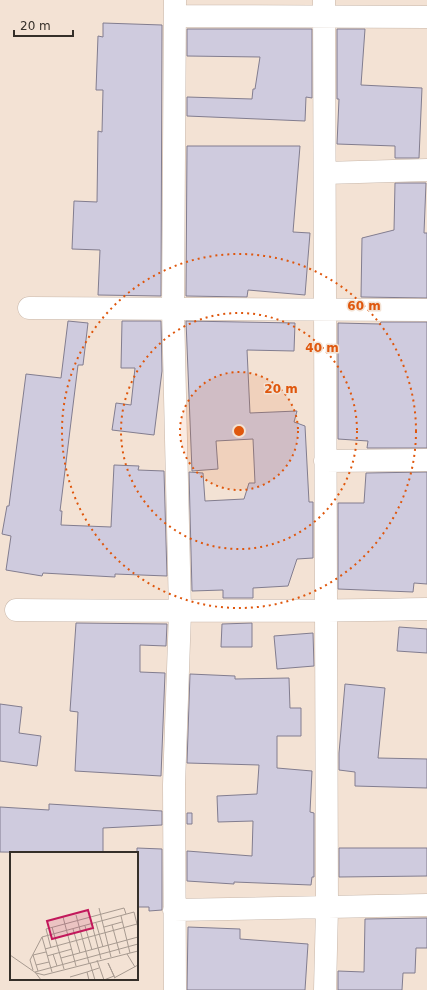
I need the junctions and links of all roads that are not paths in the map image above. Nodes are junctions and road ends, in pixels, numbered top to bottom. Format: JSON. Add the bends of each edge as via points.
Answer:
{"nodes":[{"id":1,"x":175,"y":8,"type":"edge"},
{"id":2,"x":324,"y":8,"type":"edge"},
{"id":3,"x":427,"y":17,"type":"edge"},
{"id":4,"x":427,"y":170,"type":"edge"},
{"id":5,"x":325,"y":173,"type":"junction"},
{"id":6,"x":29,"y":308,"type":"dead end"},
{"id":7,"x":173,"y":309,"type":"junction"},
{"id":8,"x":325,"y":310,"type":"junction"},
{"id":9,"x":427,"y":310,"type":"edge"},
{"id":10,"x":427,"y":460,"type":"edge"},
{"id":11,"x":326,"y":461,"type":"junction"},
{"id":12,"x":427,"y":609,"type":"edge"},
{"id":13,"x":16,"y":610,"type":"dead end"},
{"id":14,"x":326,"y":611,"type":"junction"},
{"id":15,"x":180,"y":612,"type":"junction"},
{"id":16,"x":427,"y":905,"type":"edge"},
{"id":17,"x":327,"y":908,"type":"junction"},
{"id":18,"x":174,"y":910,"type":"junction"},
{"id":19,"x":175,"y":990,"type":"edge"},
{"id":20,"x":325,"y":990,"type":"edge"}],
"edges":[{"from":1,"to":2,"type":"street"},
{"from":1,"to":7,"type":"street"},
{"from":2,"to":3,"type":"street"},
{"from":2,"to":5,"type":"street"},
{"from":4,"to":5,"type":"street"},
{"from":5,"to":8,"type":"street"},
{"from":6,"to":7,"type":"street"},
{"from":7,"to":8,"type":"street"},
{"from":7,"to":15,"type":"street"},
{"from":8,"to":9,"type":"street"},
{"from":8,"to":11,"type":"street"},
{"from":10,"to":11,"type":"street"},
{"from":11,"to":14,"type":"street"},
{"from":12,"to":14,"type":"street"},
{"from":13,"to":15,"type":"street"},
{"from":14,"to":15,"type":"street"},
{"from":14,"to":17,"type":"street"},
{"from":15,"to":18,"type":"street","via":[[174,785]]},
{"from":16,"to":17,"type":"street"},
{"from":17,"to":18,"type":"street"},
{"from":17,"to":20,"type":"street"},
{"from":18,"to":19,"type":"street"}]}
